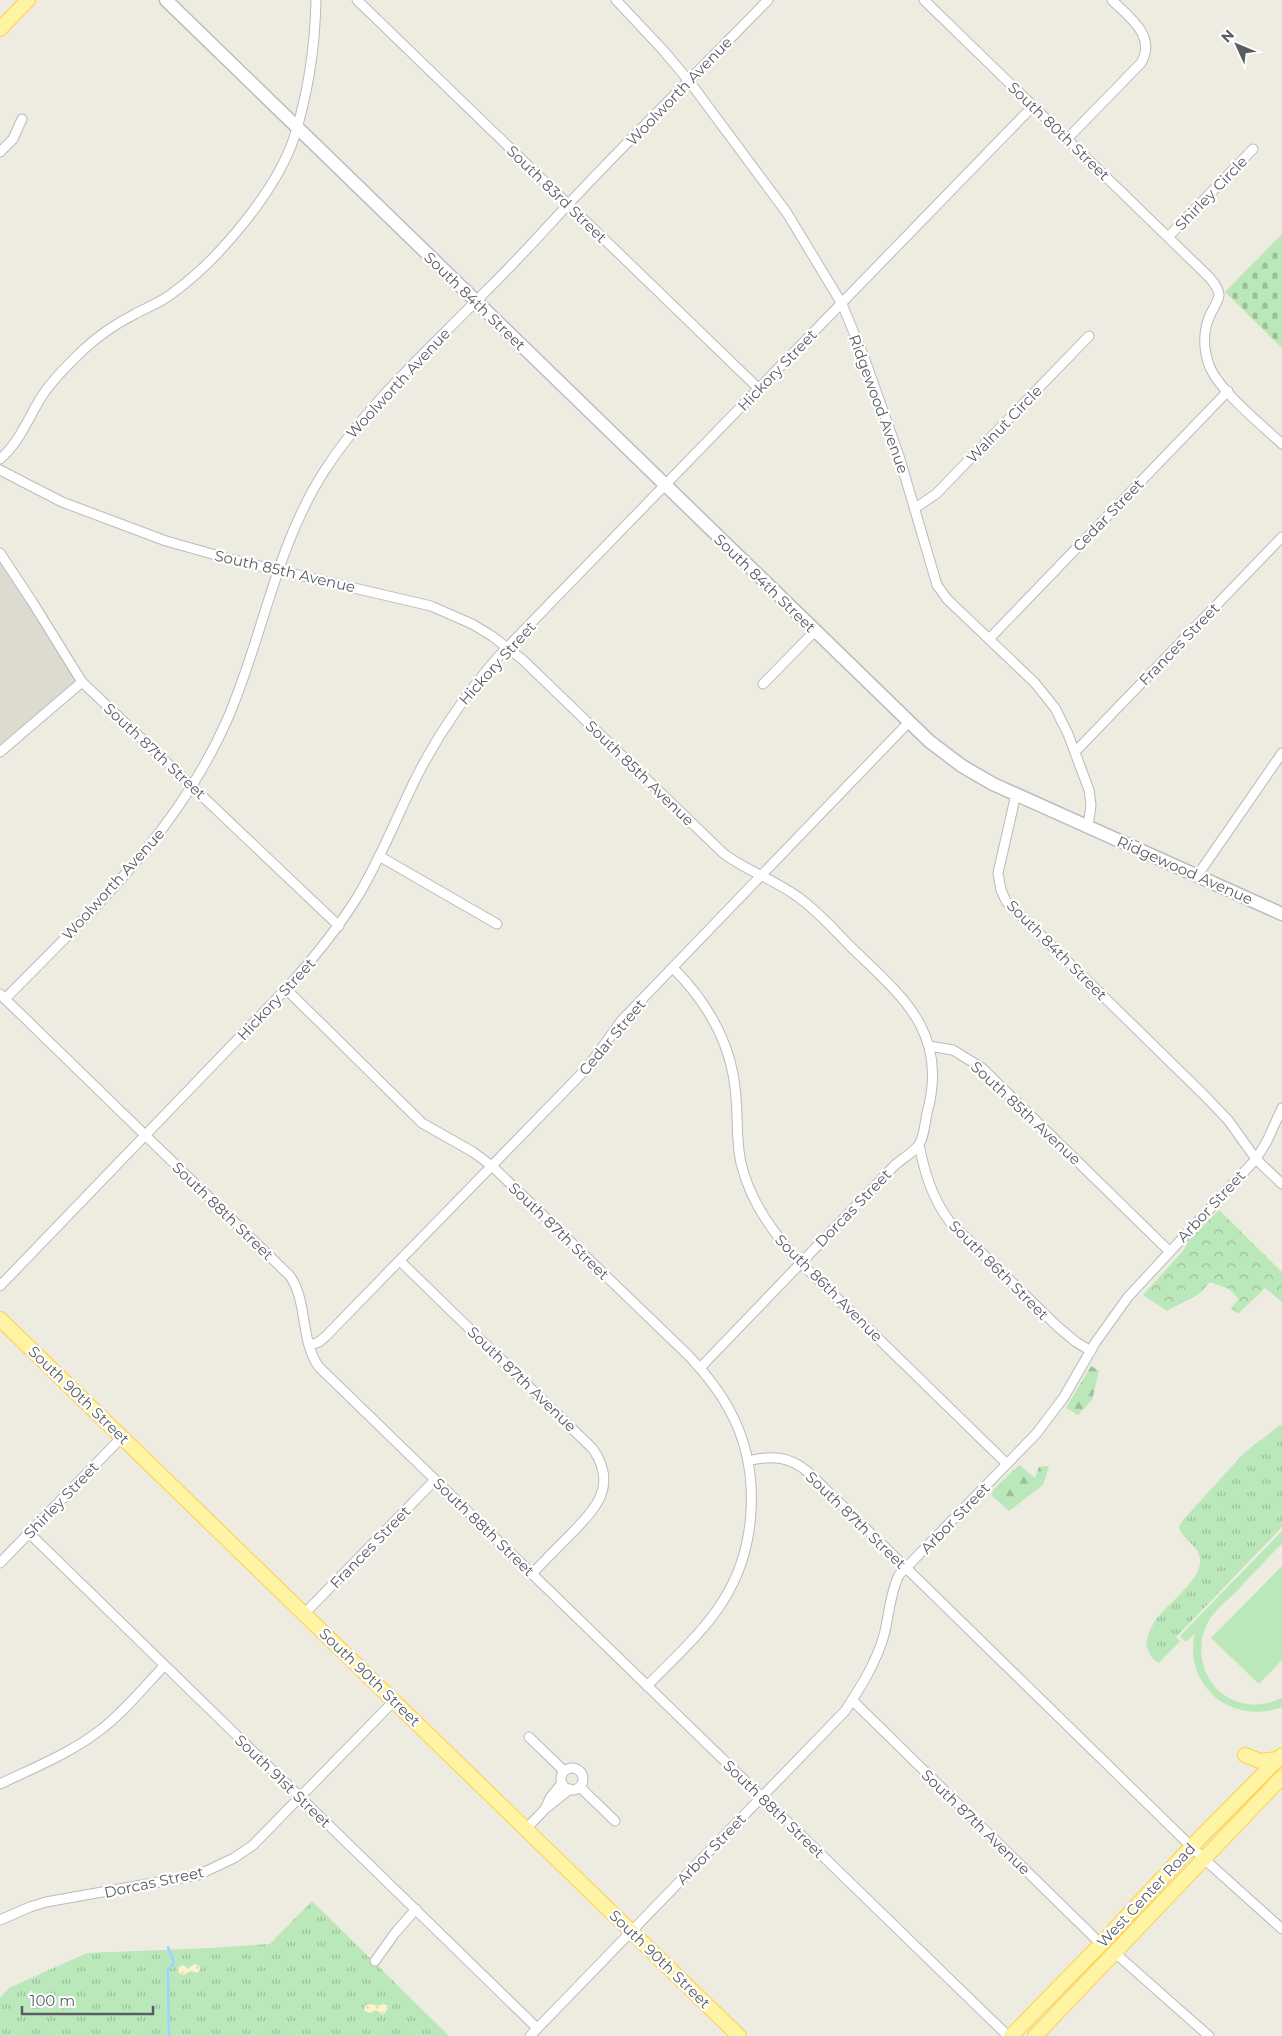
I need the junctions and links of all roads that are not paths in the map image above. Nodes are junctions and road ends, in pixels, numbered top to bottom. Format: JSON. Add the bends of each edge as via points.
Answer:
{"nodes":[{"id":1,"x":28,"y":0,"type":"edge"},
{"id":2,"x":166,"y":0,"type":"edge"},
{"id":3,"x":316,"y":0,"type":"edge"},
{"id":4,"x":357,"y":0,"type":"edge"},
{"id":5,"x":616,"y":0,"type":"edge"},
{"id":6,"x":768,"y":0,"type":"edge"},
{"id":7,"x":924,"y":0,"type":"edge"},
{"id":8,"x":1112,"y":0,"type":"edge"},
{"id":9,"x":0,"y":29,"type":"edge"},
{"id":10,"x":689,"y":81,"type":"junction"},
{"id":11,"x":1032,"y":106,"type":"junction"},
{"id":12,"x":22,"y":119,"type":"dead end"},
{"id":13,"x":296,"y":127,"type":"junction"},
{"id":14,"x":1067,"y":140,"type":"junction"},
{"id":15,"x":1253,"y":149,"type":"dead end"},
{"id":16,"x":0,"y":152,"type":"edge"},
{"id":17,"x":568,"y":205,"type":"junction"},
{"id":18,"x":1168,"y":237,"type":"junction"},
{"id":19,"x":476,"y":301,"type":"junction"},
{"id":20,"x":842,"y":304,"type":"junction"},
{"id":21,"x":1089,"y":336,"type":"dead end"},
{"id":22,"x":758,"y":388,"type":"junction"},
{"id":23,"x":1228,"y":391,"type":"junction"},
{"id":24,"x":1282,"y":444,"type":"edge"},
{"id":25,"x":0,"y":459,"type":"edge"},
{"id":26,"x":0,"y":470,"type":"edge"},
{"id":27,"x":665,"y":485,"type":"junction"},
{"id":28,"x":916,"y":508,"type":"junction"},
{"id":29,"x":1282,"y":537,"type":"edge"},
{"id":30,"x":0,"y":553,"type":"edge"},
{"id":31,"x":278,"y":570,"type":"junction"},
{"id":32,"x":815,"y":631,"type":"junction"},
{"id":33,"x":989,"y":639,"type":"junction"},
{"id":34,"x":508,"y":648,"type":"junction"},
{"id":35,"x":82,"y":682,"type":"junction"},
{"id":36,"x":763,"y":684,"type":"dead end"},
{"id":37,"x":909,"y":722,"type":"junction"},
{"id":38,"x":0,"y":752,"type":"edge"},
{"id":39,"x":1075,"y":752,"type":"junction"},
{"id":40,"x":1282,"y":754,"type":"edge"},
{"id":41,"x":193,"y":786,"type":"junction"},
{"id":42,"x":1016,"y":794,"type":"junction"},
{"id":43,"x":1088,"y":826,"type":"junction"},
{"id":44,"x":379,"y":856,"type":"junction"},
{"id":45,"x":760,"y":876,"type":"junction"},
{"id":46,"x":1197,"y":876,"type":"junction"},
{"id":47,"x":1282,"y":914,"type":"edge"},
{"id":48,"x":497,"y":924,"type":"dead end"},
{"id":49,"x":338,"y":926,"type":"junction"},
{"id":50,"x":673,"y":968,"type":"junction"},
{"id":51,"x":286,"y":989,"type":"junction"},
{"id":52,"x":2,"y":996,"type":"edge"},
{"id":53,"x":930,"y":1046,"type":"junction"},
{"id":54,"x":1282,"y":1108,"type":"edge"},
{"id":55,"x":145,"y":1135,"type":"junction"},
{"id":56,"x":919,"y":1145,"type":"junction"},
{"id":57,"x":1256,"y":1159,"type":"junction"},
{"id":58,"x":492,"y":1166,"type":"junction"},
{"id":59,"x":1282,"y":1184,"type":"edge"},
{"id":60,"x":1169,"y":1251,"type":"junction"},
{"id":61,"x":400,"y":1261,"type":"junction"},
{"id":62,"x":801,"y":1263,"type":"junction"},
{"id":63,"x":0,"y":1286,"type":"edge"},
{"id":64,"x":0,"y":1319,"type":"edge"},
{"id":65,"x":310,"y":1345,"type":"junction"},
{"id":66,"x":1091,"y":1351,"type":"junction"},
{"id":67,"x":700,"y":1368,"type":"junction"},
{"id":68,"x":122,"y":1436,"type":"junction"},
{"id":69,"x":748,"y":1461,"type":"junction"},
{"id":70,"x":1008,"y":1464,"type":"junction"},
{"id":71,"x":435,"y":1480,"type":"junction"},
{"id":72,"x":29,"y":1533,"type":"junction"},
{"id":73,"x":0,"y":1563,"type":"edge"},
{"id":74,"x":905,"y":1568,"type":"junction"},
{"id":75,"x":532,"y":1574,"type":"junction"},
{"id":76,"x":304,"y":1614,"type":"junction"},
{"id":77,"x":164,"y":1666,"type":"junction"},
{"id":78,"x":647,"y":1686,"type":"junction"},
{"id":79,"x":852,"y":1700,"type":"junction"},
{"id":80,"x":394,"y":1701,"type":"junction"},
{"id":81,"x":529,"y":1737,"type":"dead end"},
{"id":82,"x":1245,"y":1755,"type":"dead end"},
{"id":83,"x":1280,"y":1757,"type":"edge"},
{"id":84,"x":564,"y":1771,"type":"junction"},
{"id":85,"x":1282,"y":1777,"type":"edge"},
{"id":86,"x":562,"y":1783,"type":"junction"},
{"id":87,"x":0,"y":1784,"type":"edge"},
{"id":88,"x":580,"y":1787,"type":"junction"},
{"id":89,"x":570,"y":1789,"type":"junction"},
{"id":90,"x":300,"y":1797,"type":"junction"},
{"id":91,"x":761,"y":1797,"type":"junction"},
{"id":92,"x":545,"y":1809,"type":"junction"},
{"id":93,"x":615,"y":1820,"type":"dead end"},
{"id":94,"x":526,"y":1829,"type":"junction"},
{"id":95,"x":1192,"y":1846,"type":"junction"},
{"id":96,"x":1203,"y":1858,"type":"junction"},
{"id":97,"x":416,"y":1909,"type":"junction"},
{"id":98,"x":0,"y":1920,"type":"edge"},
{"id":99,"x":1282,"y":1930,"type":"edge"},
{"id":100,"x":632,"y":1932,"type":"junction"},
{"id":101,"x":1101,"y":1944,"type":"junction"},
{"id":102,"x":1114,"y":1952,"type":"junction"},
{"id":103,"x":375,"y":1961,"type":"dead end"},
{"id":104,"x":537,"y":2028,"type":"junction"},
{"id":105,"x":530,"y":2036,"type":"edge"},
{"id":106,"x":739,"y":2036,"type":"edge"},
{"id":107,"x":1010,"y":2036,"type":"edge"},
{"id":108,"x":1035,"y":2036,"type":"edge"},
{"id":109,"x":1209,"y":2036,"type":"edge"}],
"edges":[{"from":1,"to":9,"type":"main road"},
{"from":2,"to":13,"type":"main road","name":"South 84th Street"},
{"from":3,"to":13,"type":"street","via":[[307,86]]},
{"from":4,"to":17,"type":"street","name":"South 83rd Street"},
{"from":5,"to":10,"type":"street","name":"Ridgewood Avenue"},
{"from":6,"to":10,"type":"street","name":"Woolworth Avenue"},
{"from":7,"to":11,"type":"street","name":"South 80th Street"},
{"from":8,"to":14,"type":"street","via":[[1141,29],[1146,52],[1141,63]]},
{"from":10,"to":17,"type":"street","name":"Woolworth Avenue"},
{"from":10,"to":20,"type":"street","name":"Ridgewood Avenue","via":[[787,213]]},
{"from":11,"to":14,"type":"street","name":"South 80th Street"},
{"from":11,"to":20,"type":"street","name":"Hickory Street"},
{"from":12,"to":16,"type":"street","via":[[13,139]]},
{"from":13,"to":19,"type":"main road","name":"South 84th Street"},
{"from":13,"to":25,"type":"street","via":[[273,180],[228,242],[176,291],[113,326],[84,350],[50,385],[16,441]]},
{"from":14,"to":18,"type":"street","name":"South 80th Street"},
{"from":15,"to":18,"type":"street","name":"Shirley Circle"},
{"from":17,"to":19,"type":"street","name":"Woolworth Avenue"},
{"from":17,"to":22,"type":"street","name":"South 83rd Street"},
{"from":18,"to":23,"type":"street","name":"South 80th Street","via":[[1210,278],[1218,293],[1206,327],[1205,346],[1209,365]]},
{"from":19,"to":27,"type":"main road","name":"South 84th Street"},
{"from":19,"to":31,"type":"street","name":"Woolworth Avenue","via":[[384,395],[343,443],[304,507]]},
{"from":20,"to":22,"type":"street","name":"Hickory Street"},
{"from":20,"to":28,"type":"street","name":"Ridgewood Avenue"},
{"from":21,"to":28,"type":"street","name":"Walnut Circle","via":[[936,494]]},
{"from":22,"to":27,"type":"street","name":"Hickory Street"},
{"from":23,"to":24,"type":"street"},
{"from":23,"to":33,"type":"street","name":"Cedar Street"},
{"from":26,"to":31,"type":"street","name":"South 85th Avenue","via":[[62,502],[140,532],[203,552]]},
{"from":27,"to":32,"type":"main road","name":"South 84th Street"},
{"from":27,"to":34,"type":"street","name":"Hickory Street"},
{"from":28,"to":33,"type":"street","name":"Ridgewood Avenue","via":[[937,585]]},
{"from":29,"to":39,"type":"street","name":"Frances Street"},
{"from":30,"to":35,"type":"street","name":"South 87th Street"},
{"from":31,"to":34,"type":"street","name":"South 85th Avenue","via":[[431,606],[472,624]]},
{"from":31,"to":41,"type":"street","name":"Woolworth Avenue","via":[[240,690]]},
{"from":32,"to":36,"type":"street"},
{"from":32,"to":37,"type":"main road","name":"South 84th Street"},
{"from":33,"to":39,"type":"street","name":"Ridgewood Avenue","via":[[1047,696],[1062,720]]},
{"from":34,"to":44,"type":"street","name":"Hickory Street","via":[[448,722]]},
{"from":34,"to":45,"type":"street","name":"South 85th Avenue","via":[[723,853]]},
{"from":35,"to":38,"type":"street"},
{"from":35,"to":41,"type":"street","name":"South 87th Street"},
{"from":37,"to":42,"type":"main road","name":"South 84th Street","via":[[962,766]]},
{"from":37,"to":45,"type":"street","name":"Cedar Street"},
{"from":39,"to":43,"type":"street","name":"Ridgewood Avenue","via":[[1091,797]]},
{"from":40,"to":46,"type":"street"},
{"from":41,"to":49,"type":"street","name":"South 87th Street"},
{"from":41,"to":52,"type":"street","name":"Woolworth Avenue","via":[[139,860]]},
{"from":42,"to":43,"type":"main road","name":"Ridgewood Avenue"},
{"from":42,"to":57,"type":"street","name":"South 84th Street","via":[[998,872],[1006,901],[1203,1094],[1228,1120]]},
{"from":43,"to":46,"type":"main road","name":"Ridgewood Avenue"},
{"from":44,"to":48,"type":"street"},
{"from":44,"to":49,"type":"street","name":"Hickory Street"},
{"from":45,"to":50,"type":"street","name":"Cedar Street"},
{"from":45,"to":53,"type":"street","name":"South 85th Avenue","via":[[804,902],[896,991],[917,1018]]},
{"from":46,"to":47,"type":"main road","name":"Ridgewood Avenue"},
{"from":49,"to":51,"type":"street","name":"Hickory Street"},
{"from":50,"to":58,"type":"street","name":"Cedar Street","via":[[622,1020],[588,1067]]},
{"from":50,"to":62,"type":"street","name":"South 86th Avenue","via":[[702,1000],[721,1034],[734,1077],[738,1146],[746,1182],[768,1226]]},
{"from":51,"to":55,"type":"street","name":"Hickory Street"},
{"from":51,"to":58,"type":"street","name":"South 87th Street","via":[[422,1123]]},
{"from":52,"to":55,"type":"street","name":"South 88th Street"},
{"from":53,"to":56,"type":"street","via":[[932,1088]]},
{"from":53,"to":60,"type":"street","name":"South 85th Avenue","via":[[952,1050],[982,1068]]},
{"from":54,"to":57,"type":"street","name":"Arbor Street"},
{"from":55,"to":63,"type":"street","name":"Hickory Street"},
{"from":55,"to":65,"type":"street","name":"South 88th Street","via":[[290,1276],[297,1288]]},
{"from":56,"to":62,"type":"street","name":"Dorcas Street"},
{"from":56,"to":66,"type":"street","name":"South 86th Street","via":[[929,1187],[950,1222],[1058,1327]]},
{"from":57,"to":59,"type":"street","name":"South 84th Street"},
{"from":57,"to":60,"type":"street","name":"Arbor Street"},
{"from":58,"to":61,"type":"street","name":"Cedar Street"},
{"from":58,"to":67,"type":"street","name":"South 87th Street"},
{"from":60,"to":66,"type":"street","name":"Arbor Street","via":[[1128,1297]]},
{"from":61,"to":65,"type":"street","name":"Cedar Street","via":[[326,1336]]},
{"from":61,"to":75,"type":"street","name":"South 87th Avenue","via":[[593,1449],[602,1466],[604,1483],[600,1501]]},
{"from":62,"to":67,"type":"street","name":"Dorcas Street"},
{"from":62,"to":70,"type":"street","name":"South 86th Avenue"},
{"from":64,"to":68,"type":"main road","name":"South 90th Street"},
{"from":65,"to":71,"type":"street","name":"South 88th Street","via":[[319,1367]]},
{"from":66,"to":70,"type":"street","name":"Arbor Street","via":[[1052,1415]]},
{"from":67,"to":69,"type":"street","name":"South 87th Street","via":[[731,1412]]},
{"from":68,"to":72,"type":"street","name":"Shirley Street"},
{"from":68,"to":76,"type":"main road","name":"South 90th Street"},
{"from":69,"to":74,"type":"street","name":"South 87th Street","via":[[776,1457],[799,1465]]},
{"from":69,"to":78,"type":"street","via":[[752,1490],[750,1519],[744,1554],[734,1580],[707,1623]]},
{"from":70,"to":74,"type":"street","name":"Arbor Street"},
{"from":71,"to":75,"type":"street","name":"South 88th Street"},
{"from":71,"to":76,"type":"street","name":"Frances Street"},
{"from":72,"to":73,"type":"street","name":"Shirley Street"},
{"from":72,"to":77,"type":"street","name":"South 91st Street"},
{"from":74,"to":79,"type":"street","name":"Arbor Street","via":[[895,1582],[878,1654]]},
{"from":74,"to":95,"type":"street","name":"South 87th Street"},
{"from":75,"to":78,"type":"street","name":"South 88th Street"},
{"from":76,"to":80,"type":"main road","name":"South 90th Street"},
{"from":77,"to":87,"type":"street","via":[[88,1740]]},
{"from":77,"to":90,"type":"street","name":"South 91st Street"},
{"from":78,"to":91,"type":"street","name":"South 88th Street"},
{"from":79,"to":91,"type":"street","name":"Arbor Street","via":[[832,1726]]},
{"from":79,"to":101,"type":"street","name":"South 87th Avenue"},
{"from":80,"to":90,"type":"street","name":"Dorcas Street"},
{"from":80,"to":94,"type":"main road","name":"South 90th Street"},
{"from":81,"to":84,"type":"street"},
{"from":82,"to":83,"type":"main road","via":[[1260,1761]]},
{"from":83,"to":95,"type":"main road","name":"West Center Road"},
{"from":84,"to":86,"type":"street"},
{"from":84,"to":88,"type":"street","via":[[572,1768],[580,1771],[583,1779]]},
{"from":85,"to":96,"type":"main road","name":"West Center Road"},
{"from":86,"to":89,"type":"street"},
{"from":86,"to":92,"type":"street"},
{"from":88,"to":89,"type":"street"},
{"from":88,"to":93,"type":"street"},
{"from":89,"to":92,"type":"street"},
{"from":90,"to":97,"type":"street","name":"South 91st Street"},
{"from":90,"to":98,"type":"street","name":"Dorcas Street","via":[[253,1845],[212,1870],[182,1879],[46,1902]]},
{"from":91,"to":100,"type":"street","name":"Arbor Street"},
{"from":91,"to":107,"type":"street","name":"South 88th Street"},
{"from":92,"to":94,"type":"street"},
{"from":94,"to":100,"type":"main road","name":"South 90th Street"},
{"from":95,"to":96,"type":"street","name":"South 87th Street"},
{"from":95,"to":101,"type":"main road","name":"West Center Road"},
{"from":96,"to":99,"type":"street","name":"South 87th Street"},
{"from":96,"to":102,"type":"main road","name":"West Center Road"},
{"from":97,"to":103,"type":"street"},
{"from":97,"to":104,"type":"street","name":"South 91st Street"},
{"from":100,"to":104,"type":"street","name":"Arbor Street"},
{"from":100,"to":106,"type":"main road","name":"South 90th Street"},
{"from":101,"to":107,"type":"main road","name":"West Center Road"},
{"from":102,"to":108,"type":"main road","name":"West Center Road"},
{"from":102,"to":109,"type":"street"},
{"from":104,"to":105,"type":"street","name":"Arbor Street"}]}
